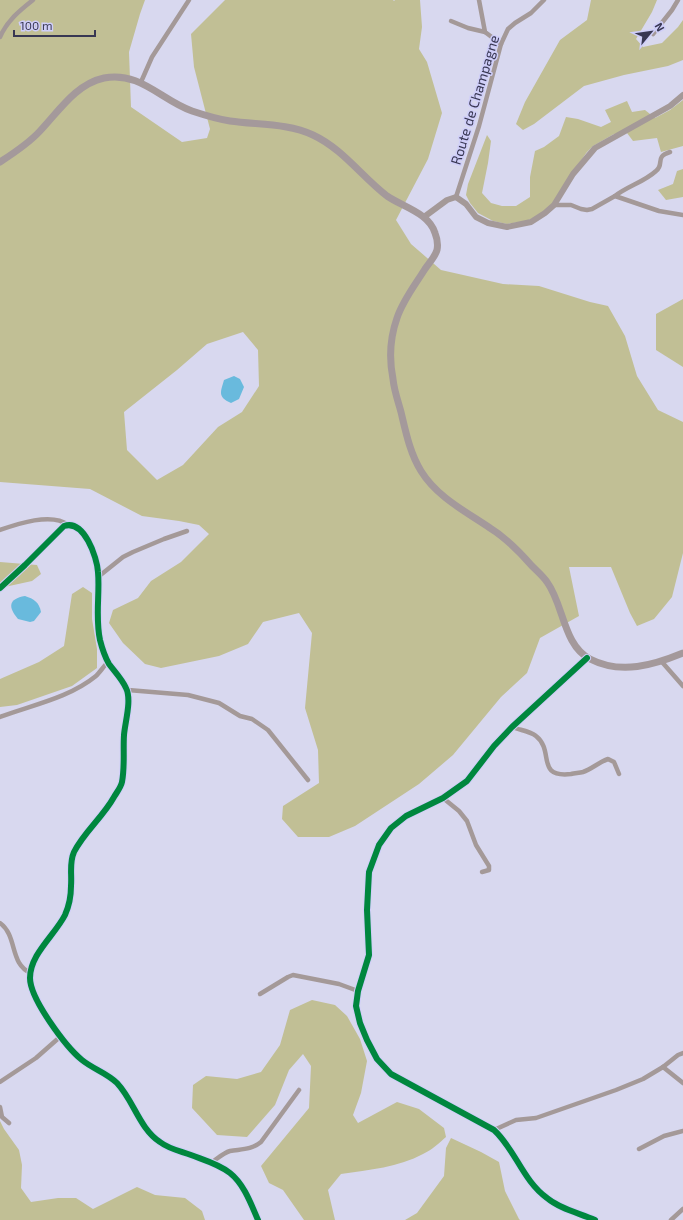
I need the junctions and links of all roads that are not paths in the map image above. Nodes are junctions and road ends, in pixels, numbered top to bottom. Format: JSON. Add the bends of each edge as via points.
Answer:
{"nodes":[{"id":1,"x":33,"y":0,"type":"edge"},
{"id":2,"x":189,"y":0,"type":"edge"},
{"id":3,"x":479,"y":0,"type":"edge"},
{"id":4,"x":544,"y":0,"type":"edge"},
{"id":5,"x":678,"y":0,"type":"edge"},
{"id":6,"x":451,"y":21,"type":"dead end"},
{"id":7,"x":485,"y":32,"type":"junction"},
{"id":8,"x":653,"y":34,"type":"dead end"},
{"id":9,"x":0,"y":37,"type":"edge"},
{"id":10,"x":501,"y":44,"type":"junction"},
{"id":11,"x":141,"y":82,"type":"junction"},
{"id":12,"x":683,"y":95,"type":"edge"},
{"id":13,"x":670,"y":152,"type":"dead end"},
{"id":14,"x":0,"y":162,"type":"edge"},
{"id":15,"x":615,"y":196,"type":"junction"},
{"id":16,"x":456,"y":197,"type":"junction"},
{"id":17,"x":554,"y":205,"type":"junction"},
{"id":18,"x":683,"y":215,"type":"edge"},
{"id":19,"x":424,"y":217,"type":"junction"},
{"id":20,"x":68,"y":525,"type":"junction"},
{"id":21,"x":0,"y":530,"type":"edge"},
{"id":22,"x":187,"y":531,"type":"dead end"},
{"id":23,"x":98,"y":577,"type":"junction"},
{"id":24,"x":0,"y":588,"type":"edge"},
{"id":25,"x":683,"y":653,"type":"edge"},
{"id":26,"x":587,"y":658,"type":"junction"},
{"id":27,"x":108,"y":662,"type":"junction"},
{"id":28,"x":662,"y":662,"type":"junction"},
{"id":29,"x":683,"y":686,"type":"edge"},
{"id":30,"x":128,"y":690,"type":"junction"},
{"id":31,"x":0,"y":717,"type":"edge"},
{"id":32,"x":512,"y":727,"type":"junction"},
{"id":33,"x":619,"y":774,"type":"dead end"},
{"id":34,"x":308,"y":780,"type":"dead end"},
{"id":35,"x":443,"y":798,"type":"junction"},
{"id":36,"x":482,"y":872,"type":"dead end"},
{"id":37,"x":0,"y":923,"type":"edge"},
{"id":38,"x":31,"y":973,"type":"junction"},
{"id":39,"x":358,"y":992,"type":"junction"},
{"id":40,"x":260,"y":994,"type":"dead end"},
{"id":41,"x":61,"y":1036,"type":"junction"},
{"id":42,"x":683,"y":1053,"type":"edge"},
{"id":43,"x":662,"y":1067,"type":"junction"},
{"id":44,"x":0,"y":1082,"type":"edge"},
{"id":45,"x":683,"y":1083,"type":"edge"},
{"id":46,"x":299,"y":1090,"type":"dead end"},
{"id":47,"x":0,"y":1107,"type":"edge"},
{"id":48,"x":9,"y":1124,"type":"dead end"},
{"id":49,"x":494,"y":1130,"type":"junction"},
{"id":50,"x":683,"y":1132,"type":"edge"},
{"id":51,"x":639,"y":1149,"type":"dead end"},
{"id":52,"x":211,"y":1163,"type":"junction"},
{"id":53,"x":683,"y":1209,"type":"edge"},
{"id":54,"x":258,"y":1220,"type":"edge"},
{"id":55,"x":595,"y":1220,"type":"edge"},
{"id":56,"x":671,"y":1220,"type":"edge"}],
"edges":[{"from":1,"to":9,"type":"street","via":[[12,17]]},
{"from":2,"to":11,"type":"street","via":[[152,57]]},
{"from":3,"to":7,"type":"street"},
{"from":4,"to":10,"type":"street","name":"Route de Champagne","via":[[508,29]]},
{"from":5,"to":8,"type":"street"},
{"from":6,"to":7,"type":"street"},
{"from":7,"to":10,"type":"street"},
{"from":10,"to":16,"type":"street","name":"Route de Champagne","via":[[479,126]]},
{"from":11,"to":14,"type":"main road","via":[[125,77],[114,77],[90,83],[64,104],[38,134]]},
{"from":11,"to":19,"type":"main road","via":[[179,106],[198,113],[226,121],[291,128],[309,133],[340,153],[387,196]]},
{"from":12,"to":17,"type":"street","via":[[670,106],[594,148]]},
{"from":13,"to":15,"type":"street","via":[[663,154],[657,170]]},
{"from":15,"to":17,"type":"street","via":[[587,210],[571,205]]},
{"from":15,"to":18,"type":"street","via":[[659,211]]},
{"from":16,"to":17,"type":"street","via":[[466,204],[476,217],[499,226],[531,222]]},
{"from":16,"to":19,"type":"street","via":[[447,200]]},
{"from":19,"to":26,"type":"main road","via":[[435,232],[437,248],[396,318],[390,353],[393,381],[409,448],[421,472],[438,493],[511,543],[547,582],[575,646]]},
{"from":20,"to":21,"type":"street","via":[[52,518]]},
{"from":20,"to":23,"type":"street","via":[[79,528],[90,544],[97,560]]},
{"from":20,"to":24,"type":"street","via":[[54,535]]},
{"from":22,"to":23,"type":"street","via":[[128,554]]},
{"from":23,"to":27,"type":"street","via":[[98,630]]},
{"from":25,"to":28,"type":"main road"},
{"from":26,"to":28,"type":"main road","via":[[603,665],[619,667],[639,667]]},
{"from":26,"to":32,"type":"street"},
{"from":27,"to":30,"type":"street"},
{"from":27,"to":31,"type":"street","via":[[96,676],[78,687],[50,701]]},
{"from":28,"to":29,"type":"street"},
{"from":30,"to":34,"type":"street","via":[[188,695],[219,703],[268,730]]},
{"from":30,"to":38,"type":"street","via":[[121,785],[107,810],[74,852],[70,872],[70,901],[65,915],[34,962]]},
{"from":32,"to":33,"type":"street","via":[[532,734],[540,740],[549,769],[556,774],[584,772],[608,759],[614,762]]},
{"from":32,"to":35,"type":"street","via":[[467,781]]},
{"from":35,"to":36,"type":"street","via":[[467,821],[476,845],[489,866],[489,870]]},
{"from":35,"to":39,"type":"street","via":[[406,816],[391,828],[379,845],[368,872],[369,955]]},
{"from":37,"to":38,"type":"street","via":[[10,935],[20,965]]},
{"from":38,"to":41,"type":"street","via":[[31,986],[38,1003]]},
{"from":39,"to":40,"type":"street","via":[[339,984],[293,975]]},
{"from":39,"to":49,"type":"street","via":[[356,1006],[360,1023],[377,1059],[391,1074]]},
{"from":41,"to":44,"type":"street","via":[[47,1050]]},
{"from":41,"to":52,"type":"street","via":[[79,1058],[119,1084],[144,1126],[158,1141]]},
{"from":42,"to":43,"type":"street"},
{"from":43,"to":45,"type":"street"},
{"from":43,"to":49,"type":"street","via":[[643,1079],[616,1090],[536,1118],[516,1120]]},
{"from":46,"to":52,"type":"street","via":[[261,1142],[246,1150],[226,1153]]},
{"from":47,"to":48,"type":"street","via":[[2,1117]]},
{"from":49,"to":55,"type":"street","via":[[504,1138],[533,1184],[546,1198]]},
{"from":50,"to":51,"type":"street","via":[[664,1136]]},
{"from":52,"to":54,"type":"street","via":[[230,1173],[239,1182]]},
{"from":53,"to":56,"type":"street"}]}
